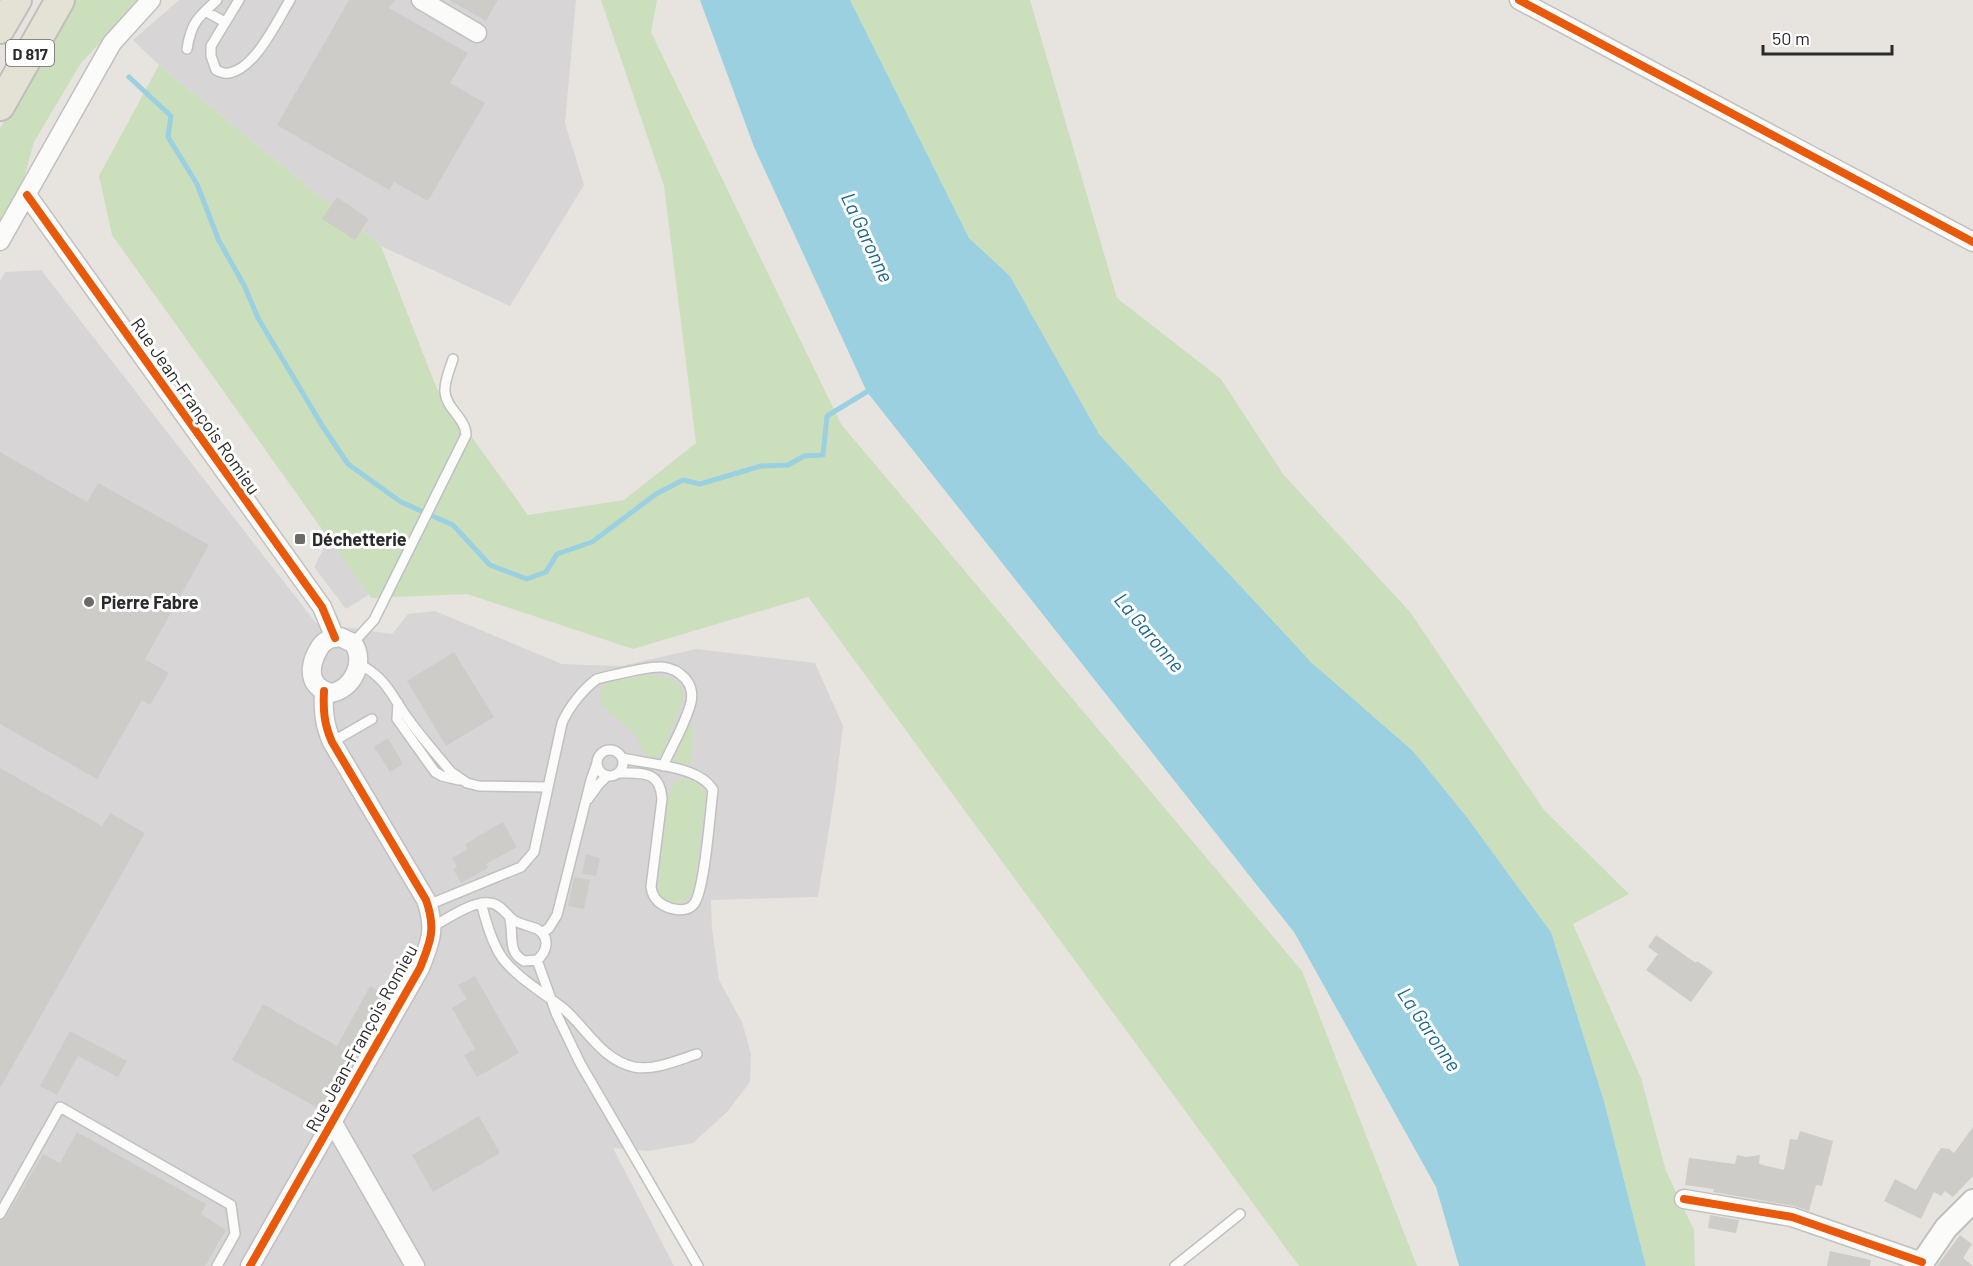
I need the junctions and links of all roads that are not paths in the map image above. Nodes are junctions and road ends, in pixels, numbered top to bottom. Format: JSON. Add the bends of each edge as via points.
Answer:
{"nodes":[{"id":1,"x":17,"y":0,"type":"edge"},
{"id":2,"x":60,"y":0,"type":"edge"},
{"id":3,"x":151,"y":0,"type":"edge"},
{"id":4,"x":217,"y":0,"type":"edge"},
{"id":5,"x":239,"y":0,"type":"edge"},
{"id":6,"x":290,"y":0,"type":"edge"},
{"id":7,"x":421,"y":0,"type":"edge"},
{"id":8,"x":1519,"y":0,"type":"edge"},
{"id":9,"x":205,"y":11,"type":"junction"},
{"id":10,"x":225,"y":22,"type":"junction"},
{"id":11,"x":0,"y":29,"type":"edge"},
{"id":12,"x":477,"y":33,"type":"dead end"},
{"id":13,"x":187,"y":50,"type":"dead end"},
{"id":14,"x":0,"y":106,"type":"edge"},
{"id":15,"x":27,"y":195,"type":"junction"},
{"id":16,"x":0,"y":241,"type":"edge"},
{"id":17,"x":1973,"y":242,"type":"edge"},
{"id":18,"x":453,"y":359,"type":"dead end"},
{"id":19,"x":335,"y":638,"type":"junction"},
{"id":20,"x":353,"y":643,"type":"junction"},
{"id":21,"x":359,"y":664,"type":"junction"},
{"id":22,"x":324,"y":691,"type":"junction"},
{"id":23,"x":372,"y":719,"type":"dead end"},
{"id":24,"x":332,"y":741,"type":"junction"},
{"id":25,"x":622,"y":758,"type":"junction"},
{"id":26,"x":597,"y":763,"type":"junction"},
{"id":27,"x":663,"y":766,"type":"junction"},
{"id":28,"x":618,"y":773,"type":"junction"},
{"id":29,"x":607,"y":776,"type":"junction"},
{"id":30,"x":548,"y":787,"type":"junction"},
{"id":31,"x":587,"y":801,"type":"junction"},
{"id":32,"x":480,"y":903,"type":"junction"},
{"id":33,"x":428,"y":905,"type":"junction"},
{"id":34,"x":509,"y":916,"type":"junction"},
{"id":35,"x":432,"y":927,"type":"junction"},
{"id":36,"x":542,"y":933,"type":"junction"},
{"id":37,"x":537,"y":960,"type":"junction"},
{"id":38,"x":551,"y":999,"type":"junction"},
{"id":39,"x":697,"y":1054,"type":"dead end"},
{"id":40,"x":333,"y":1123,"type":"junction"},
{"id":41,"x":1684,"y":1199,"type":"dead end"},
{"id":42,"x":1973,"y":1201,"type":"edge"},
{"id":43,"x":0,"y":1214,"type":"edge"},
{"id":44,"x":1240,"y":1214,"type":"dead end"},
{"id":45,"x":1921,"y":1264,"type":"edge"},
{"id":46,"x":217,"y":1266,"type":"edge"},
{"id":47,"x":250,"y":1266,"type":"edge"},
{"id":48,"x":415,"y":1266,"type":"edge"},
{"id":49,"x":698,"y":1266,"type":"edge"},
{"id":50,"x":1175,"y":1266,"type":"edge"}],
"edges":[{"from":1,"to":11,"type":"main road","number":"D 817"},
{"from":2,"to":14,"type":"main road","number":"D 817"},
{"from":3,"to":15,"type":"street","via":[[112,43]]},
{"from":4,"to":9,"type":"lane"},
{"from":5,"to":10,"type":"lane"},
{"from":6,"to":10,"type":"lane","via":[[255,56],[227,74],[216,70],[211,56],[211,46]]},
{"from":7,"to":12,"type":"street"},
{"from":8,"to":17,"type":"street"},
{"from":9,"to":10,"type":"lane"},
{"from":9,"to":13,"type":"lane","via":[[189,31]]},
{"from":15,"to":16,"type":"street"},
{"from":15,"to":19,"type":"street","name":"Rue Jean-François Romieu","via":[[322,608]]},
{"from":18,"to":20,"type":"lane","via":[[445,383],[446,398],[466,435],[374,620]]},
{"from":19,"to":20,"type":"street"},
{"from":19,"to":22,"type":"street","name":"Rue Jean-François Romieu","via":[[320,646],[311,666],[313,681]]},
{"from":20,"to":21,"type":"street"},
{"from":21,"to":22,"type":"street","via":[[345,688]]},
{"from":21,"to":30,"type":"lane","via":[[387,685],[408,718],[459,780],[479,786]]},
{"from":22,"to":24,"type":"street","name":"Rue Jean-François Romieu","via":[[324,718]]},
{"from":23,"to":24,"type":"lane"},
{"from":24,"to":33,"type":"street","name":"Rue Jean-François Romieu"},
{"from":25,"to":26,"type":"lane","via":[[607,751]]},
{"from":25,"to":27,"type":"lane"},
{"from":25,"to":28,"type":"lane"},
{"from":26,"to":29,"type":"lane"},
{"from":26,"to":31,"type":"lane"},
{"from":27,"to":28,"type":"lane","via":[[697,775],[713,790],[701,888],[694,904],[684,909],[660,904],[652,893],[662,799],[660,785],[645,774]]},
{"from":27,"to":30,"type":"lane","via":[[692,698],[685,677],[663,667],[597,679],[589,686],[562,723]]},
{"from":28,"to":29,"type":"lane"},
{"from":29,"to":31,"type":"lane"},
{"from":30,"to":33,"type":"lane","via":[[534,852],[526,863]]},
{"from":31,"to":36,"type":"lane","via":[[557,915]]},
{"from":32,"to":34,"type":"lane","via":[[494,903]]},
{"from":32,"to":35,"type":"lane"},
{"from":32,"to":38,"type":"lane","via":[[504,960]]},
{"from":33,"to":35,"type":"street","name":"Rue Jean-François Romieu"},
{"from":34,"to":36,"type":"lane"},
{"from":34,"to":37,"type":"lane","via":[[514,953],[524,961]]},
{"from":35,"to":40,"type":"street","name":"Rue Jean-François Romieu","via":[[420,968]]},
{"from":36,"to":37,"type":"lane","via":[[546,950]]},
{"from":37,"to":38,"type":"lane"},
{"from":38,"to":39,"type":"lane","via":[[619,1063],[652,1067]]},
{"from":38,"to":49,"type":"lane","via":[[580,1063]]},
{"from":40,"to":47,"type":"street","name":"Rue Jean-François Romieu"},
{"from":40,"to":48,"type":"street"},
{"from":41,"to":45,"type":"street","via":[[1792,1217]]},
{"from":42,"to":45,"type":"street","via":[[1946,1228]]},
{"from":43,"to":46,"type":"lane","via":[[60,1107],[231,1205],[235,1234]]},
{"from":44,"to":50,"type":"lane"}]}
